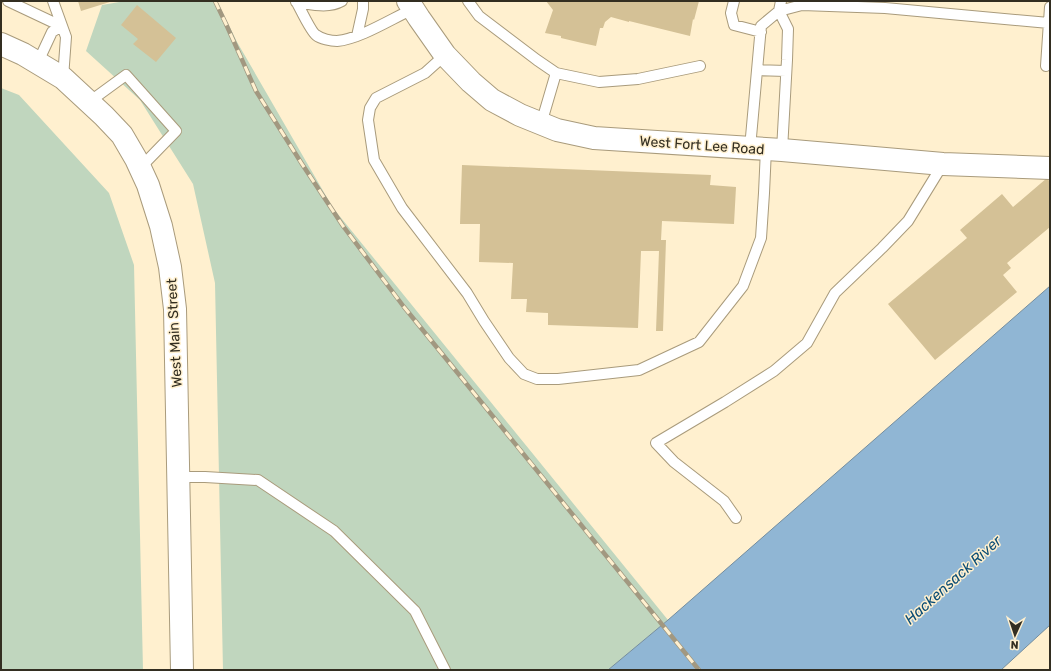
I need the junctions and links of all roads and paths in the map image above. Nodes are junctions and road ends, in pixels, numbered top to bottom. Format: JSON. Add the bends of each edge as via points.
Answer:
{"nodes":[{"id":1,"x":8,"y":1,"type":"edge"},
{"id":2,"x":53,"y":1,"type":"edge"},
{"id":3,"x":296,"y":1,"type":"edge"},
{"id":4,"x":342,"y":1,"type":"edge"},
{"id":5,"x":363,"y":1,"type":"edge"},
{"id":6,"x":468,"y":1,"type":"edge"},
{"id":7,"x":734,"y":1,"type":"edge"},
{"id":8,"x":410,"y":5,"type":"edge"},
{"id":9,"x":780,"y":6,"type":"edge"},
{"id":10,"x":1050,"y":7,"type":"edge"},
{"id":11,"x":1049,"y":23,"type":"junction"},
{"id":12,"x":61,"y":26,"type":"junction"},
{"id":13,"x":761,"y":32,"type":"junction"},
{"id":14,"x":357,"y":36,"type":"junction"},
{"id":15,"x":1,"y":44,"type":"edge"},
{"id":16,"x":445,"y":55,"type":"junction"},
{"id":17,"x":38,"y":62,"type":"junction"},
{"id":18,"x":700,"y":66,"type":"dead end"},
{"id":19,"x":1046,"y":66,"type":"dead end"},
{"id":20,"x":757,"y":70,"type":"junction"},
{"id":21,"x":786,"y":71,"type":"junction"},
{"id":22,"x":556,"y":73,"type":"junction"},
{"id":23,"x":63,"y":78,"type":"junction"},
{"id":24,"x":89,"y":102,"type":"junction"},
{"id":25,"x":541,"y":124,"type":"junction"},
{"id":26,"x":766,"y":149,"type":"junction"},
{"id":27,"x":943,"y":164,"type":"junction"},
{"id":28,"x":140,"y":168,"type":"junction"},
{"id":29,"x":1050,"y":168,"type":"edge"},
{"id":30,"x":178,"y":477,"type":"junction"},
{"id":31,"x":736,"y":518,"type":"dead end"},
{"id":32,"x":182,"y":670,"type":"edge"},
{"id":33,"x":445,"y":670,"type":"edge"}],
"edges":[{"from":1,"to":12,"type":"lane"},
{"from":2,"to":12,"type":"lane"},
{"from":3,"to":4,"type":"lane","via":[[327,6]]},
{"from":3,"to":14,"type":"lane","via":[[316,35],[336,41]]},
{"from":5,"to":14,"type":"lane"},
{"from":6,"to":22,"type":"lane","via":[[479,16]]},
{"from":7,"to":13,"type":"lane","via":[[731,13],[734,25]]},
{"from":8,"to":14,"type":"lane"},
{"from":8,"to":16,"type":"main road","name":"West Fort Lee Road"},
{"from":9,"to":11,"type":"lane","via":[[885,8]]},
{"from":9,"to":13,"type":"lane","via":[[761,26]]},
{"from":9,"to":21,"type":"lane","via":[[788,29]]},
{"from":10,"to":11,"type":"lane"},
{"from":11,"to":19,"type":"lane"},
{"from":12,"to":17,"type":"lane","via":[[52,32]]},
{"from":12,"to":23,"type":"lane","via":[[66,37]]},
{"from":13,"to":20,"type":"lane"},
{"from":15,"to":17,"type":"main road","name":"West Main Street"},
{"from":16,"to":25,"type":"main road","name":"West Fort Lee Road","via":[[492,100]]},
{"from":16,"to":26,"type":"lane","via":[[425,73],[376,98],[370,108],[368,120],[374,160],[402,208],[467,293],[509,358],[524,374],[537,379],[639,370],[700,342],[743,286],[761,238]]},
{"from":17,"to":23,"type":"main road","name":"West Main Street"},
{"from":18,"to":22,"type":"lane","via":[[638,79],[599,82]]},
{"from":20,"to":21,"type":"lane"},
{"from":20,"to":26,"type":"lane"},
{"from":21,"to":26,"type":"lane"},
{"from":22,"to":25,"type":"lane"},
{"from":23,"to":24,"type":"main road","name":"West Main Street"},
{"from":24,"to":28,"type":"main road","name":"West Main Street","via":[[122,135]]},
{"from":24,"to":28,"type":"lane","via":[[126,75],[176,131]]},
{"from":25,"to":26,"type":"main road","name":"West Fort Lee Road","via":[[594,138]]},
{"from":26,"to":27,"type":"main road","name":"West Fort Lee Road"},
{"from":27,"to":29,"type":"main road","name":"West Fort Lee Road"},
{"from":27,"to":31,"type":"lane","via":[[908,221],[835,293],[807,343],[774,371],[656,443],[674,462],[724,501]]},
{"from":28,"to":30,"type":"main road","name":"West Main Street","via":[[161,226],[170,267],[175,309]]},
{"from":30,"to":32,"type":"main road","name":"West Main Street"},
{"from":30,"to":33,"type":"lane","via":[[258,480],[334,531],[415,611]]}]}
